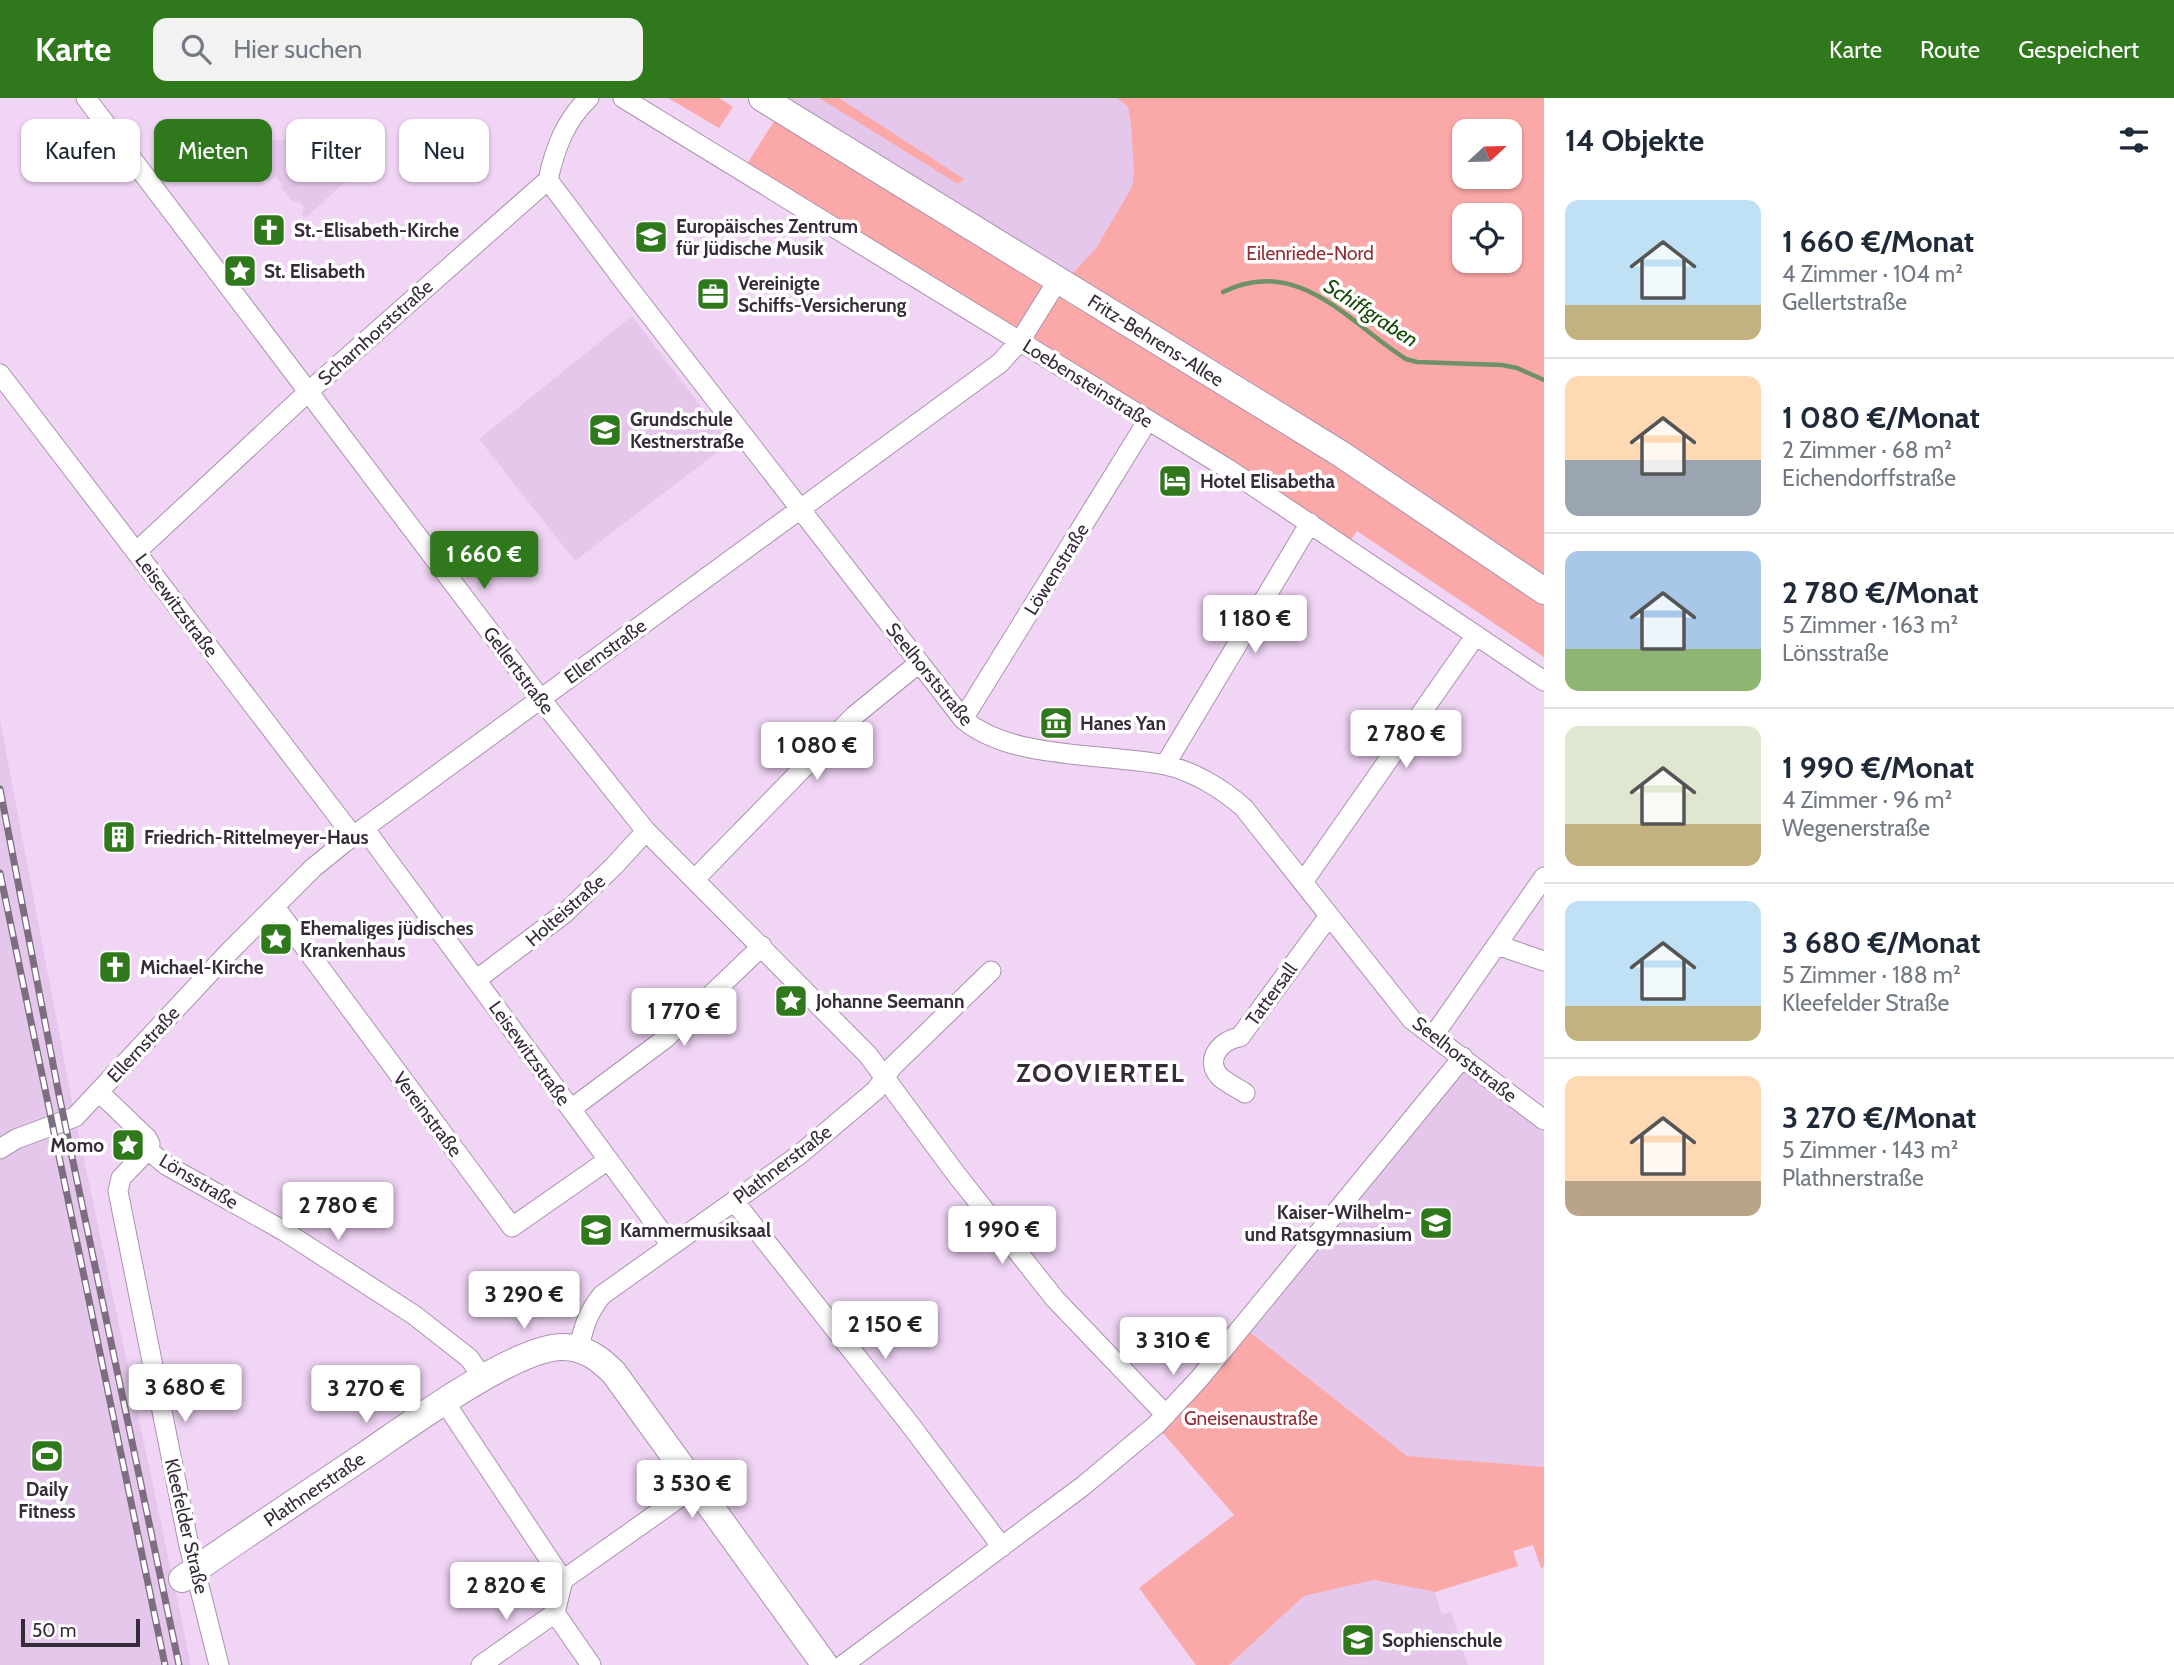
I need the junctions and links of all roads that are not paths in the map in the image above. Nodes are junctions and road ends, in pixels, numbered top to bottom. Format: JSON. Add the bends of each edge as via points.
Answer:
{"nodes":[{"id":1,"x":86,"y":98,"type":"edge"},
{"id":2,"x":589,"y":98,"type":"edge"},
{"id":3,"x":623,"y":98,"type":"edge"},
{"id":4,"x":762,"y":98,"type":"edge"},
{"id":5,"x":548,"y":180,"type":"junction"},
{"id":6,"x":1058,"y":280,"type":"junction"},
{"id":7,"x":1020,"y":341,"type":"junction"},
{"id":8,"x":0,"y":374,"type":"edge"},
{"id":9,"x":308,"y":392,"type":"junction"},
{"id":10,"x":1148,"y":420,"type":"junction"},
{"id":11,"x":800,"y":509,"type":"junction"},
{"id":12,"x":1310,"y":523,"type":"junction"},
{"id":13,"x":136,"y":552,"type":"junction"},
{"id":14,"x":1544,"y":592,"type":"edge"},
{"id":15,"x":1476,"y":635,"type":"junction"},
{"id":16,"x":919,"y":663,"type":"junction"},
{"id":17,"x":1544,"y":681,"type":"edge"},
{"id":18,"x":540,"y":698,"type":"junction"},
{"id":19,"x":963,"y":719,"type":"junction"},
{"id":20,"x":1165,"y":765,"type":"junction"},
{"id":21,"x":646,"y":831,"type":"junction"},
{"id":22,"x":358,"y":832,"type":"junction"},
{"id":23,"x":1544,"y":877,"type":"edge"},
{"id":24,"x":695,"y":879,"type":"junction"},
{"id":25,"x":1303,"y":882,"type":"junction"},
{"id":26,"x":275,"y":907,"type":"junction"},
{"id":27,"x":1329,"y":916,"type":"junction"},
{"id":28,"x":1497,"y":945,"type":"junction"},
{"id":29,"x":762,"y":946,"type":"junction"},
{"id":30,"x":1544,"y":961,"type":"edge"},
{"id":31,"x":991,"y":971,"type":"dead end"},
{"id":32,"x":476,"y":980,"type":"junction"},
{"id":33,"x":1434,"y":1035,"type":"junction"},
{"id":34,"x":1463,"y":1057,"type":"junction"},
{"id":35,"x":885,"y":1077,"type":"junction"},
{"id":36,"x":99,"y":1092,"type":"junction"},
{"id":37,"x":1245,"y":1093,"type":"dead end"},
{"id":38,"x":571,"y":1109,"type":"junction"},
{"id":39,"x":1544,"y":1120,"type":"edge"},
{"id":40,"x":0,"y":1149,"type":"edge"},
{"id":41,"x":148,"y":1150,"type":"junction"},
{"id":42,"x":608,"y":1160,"type":"junction"},
{"id":43,"x":734,"y":1201,"type":"junction"},
{"id":44,"x":671,"y":1245,"type":"junction"},
{"id":45,"x":579,"y":1349,"type":"junction"},
{"id":46,"x":484,"y":1379,"type":"junction"},
{"id":47,"x":444,"y":1401,"type":"junction"},
{"id":48,"x":1166,"y":1415,"type":"junction"},
{"id":49,"x":696,"y":1486,"type":"junction"},
{"id":50,"x":1002,"y":1547,"type":"junction"},
{"id":51,"x":188,"y":1574,"type":"junction"},
{"id":52,"x":563,"y":1580,"type":"junction"},
{"id":53,"x":555,"y":1613,"type":"junction"},
{"id":54,"x":219,"y":1665,"type":"edge"},
{"id":55,"x":481,"y":1665,"type":"edge"},
{"id":56,"x":591,"y":1665,"type":"edge"},
{"id":57,"x":825,"y":1665,"type":"edge"},
{"id":58,"x":843,"y":1665,"type":"edge"}],
"edges":[{"from":1,"to":9,"type":"street","name":"Gellertstraße"},
{"from":2,"to":5,"type":"street","via":[[558,142]]},
{"from":3,"to":7,"type":"street","name":"Loebensteinstraße"},
{"from":4,"to":6,"type":"street","name":"Fritz-Behrens-Allee"},
{"from":5,"to":9,"type":"street","name":"Scharnhorststraße"},
{"from":5,"to":11,"type":"street","name":"Seelhorststraße"},
{"from":6,"to":7,"type":"street","name":"Ellernstraße"},
{"from":6,"to":14,"type":"street","name":"Fritz-Behrens-Allee","via":[[1340,454]]},
{"from":7,"to":10,"type":"street","name":"Loebensteinstraße"},
{"from":7,"to":11,"type":"street","name":"Ellernstraße","via":[[1000,363]]},
{"from":8,"to":13,"type":"street","name":"Leisewitzstraße"},
{"from":9,"to":13,"type":"street","name":"Scharnhorststraße"},
{"from":9,"to":18,"type":"street","name":"Gellertstraße"},
{"from":10,"to":12,"type":"street","name":"Loebensteinstraße"},
{"from":10,"to":19,"type":"street","name":"Löwenstraße"},
{"from":11,"to":16,"type":"street","name":"Seelhorststraße"},
{"from":11,"to":18,"type":"street","name":"Ellernstraße"},
{"from":12,"to":15,"type":"street","name":"Loebensteinstraße"},
{"from":12,"to":20,"type":"street"},
{"from":13,"to":22,"type":"street","name":"Leisewitzstraße"},
{"from":15,"to":17,"type":"street","name":"Loebensteinstraße"},
{"from":15,"to":25,"type":"street"},
{"from":16,"to":19,"type":"street","name":"Seelhorststraße"},
{"from":16,"to":24,"type":"street","via":[[854,716]]},
{"from":18,"to":21,"type":"street","name":"Gellertstraße"},
{"from":18,"to":22,"type":"street","name":"Ellernstraße"},
{"from":19,"to":20,"type":"street","name":"Seelhorststraße","via":[[993,738],[1026,746]]},
{"from":20,"to":25,"type":"street","name":"Seelhorststraße","via":[[1232,797]]},
{"from":21,"to":24,"type":"street","name":"Gellertstraße"},
{"from":21,"to":32,"type":"street","name":"Holteistraße","via":[[565,913]]},
{"from":22,"to":26,"type":"street","name":"Ellernstraße"},
{"from":22,"to":32,"type":"street","name":"Leisewitzstraße"},
{"from":23,"to":28,"type":"street"},
{"from":24,"to":29,"type":"street","name":"Gellertstraße"},
{"from":25,"to":27,"type":"street","name":"Seelhorststraße"},
{"from":26,"to":36,"type":"street","name":"Ellernstraße"},
{"from":26,"to":42,"type":"street","name":"Vereinstraße","via":[[512,1227]]},
{"from":27,"to":33,"type":"street","name":"Seelhorststraße","via":[[1412,1020]]},
{"from":27,"to":37,"type":"street","name":"Tattersall","via":[[1240,1037],[1219,1046],[1214,1056],[1213,1066],[1220,1077]]},
{"from":28,"to":30,"type":"street"},
{"from":28,"to":33,"type":"street"},
{"from":29,"to":35,"type":"street","name":"Gellertstraße"},
{"from":29,"to":38,"type":"street","via":[[666,1038]]},
{"from":31,"to":35,"type":"street","name":"Plathnerstraße"},
{"from":32,"to":38,"type":"street","name":"Leisewitzstraße"},
{"from":33,"to":34,"type":"street","name":"Seelhorststraße"},
{"from":34,"to":39,"type":"street","name":"Seelhorststraße"},
{"from":34,"to":48,"type":"street"},
{"from":35,"to":43,"type":"street","name":"Plathnerstraße","via":[[876,1090],[799,1154]]},
{"from":35,"to":48,"type":"street","name":"Gellertstraße","via":[[1046,1289]]},
{"from":36,"to":40,"type":"street","name":"Ellernstraße","via":[[75,1117]]},
{"from":36,"to":41,"type":"street","name":"Lönsstraße","via":[[147,1138]]},
{"from":38,"to":42,"type":"street","name":"Leisewitzstraße"},
{"from":41,"to":46,"type":"street","name":"Lönsstraße","via":[[414,1315],[469,1358]]},
{"from":41,"to":51,"type":"street","name":"Kleefelder Straße","via":[[121,1178],[118,1191]]},
{"from":42,"to":44,"type":"street","name":"Leisewitzstraße"},
{"from":43,"to":44,"type":"street","name":"Plathnerstraße"},
{"from":43,"to":50,"type":"street"},
{"from":44,"to":45,"type":"street","name":"Plathnerstraße","via":[[602,1295],[584,1324]]},
{"from":45,"to":46,"type":"street","name":"Plathnerstraße","via":[[532,1353]]},
{"from":45,"to":49,"type":"street","via":[[596,1356],[614,1373]]},
{"from":46,"to":47,"type":"street","name":"Plathnerstraße"},
{"from":47,"to":51,"type":"street","name":"Plathnerstraße"},
{"from":47,"to":52,"type":"street"},
{"from":48,"to":50,"type":"street"},
{"from":49,"to":52,"type":"street"},
{"from":49,"to":57,"type":"street"},
{"from":50,"to":58,"type":"street"},
{"from":51,"to":54,"type":"street","name":"Kleefelder Straße"},
{"from":52,"to":53,"type":"street"},
{"from":53,"to":55,"type":"street"},
{"from":53,"to":56,"type":"street"}]}
